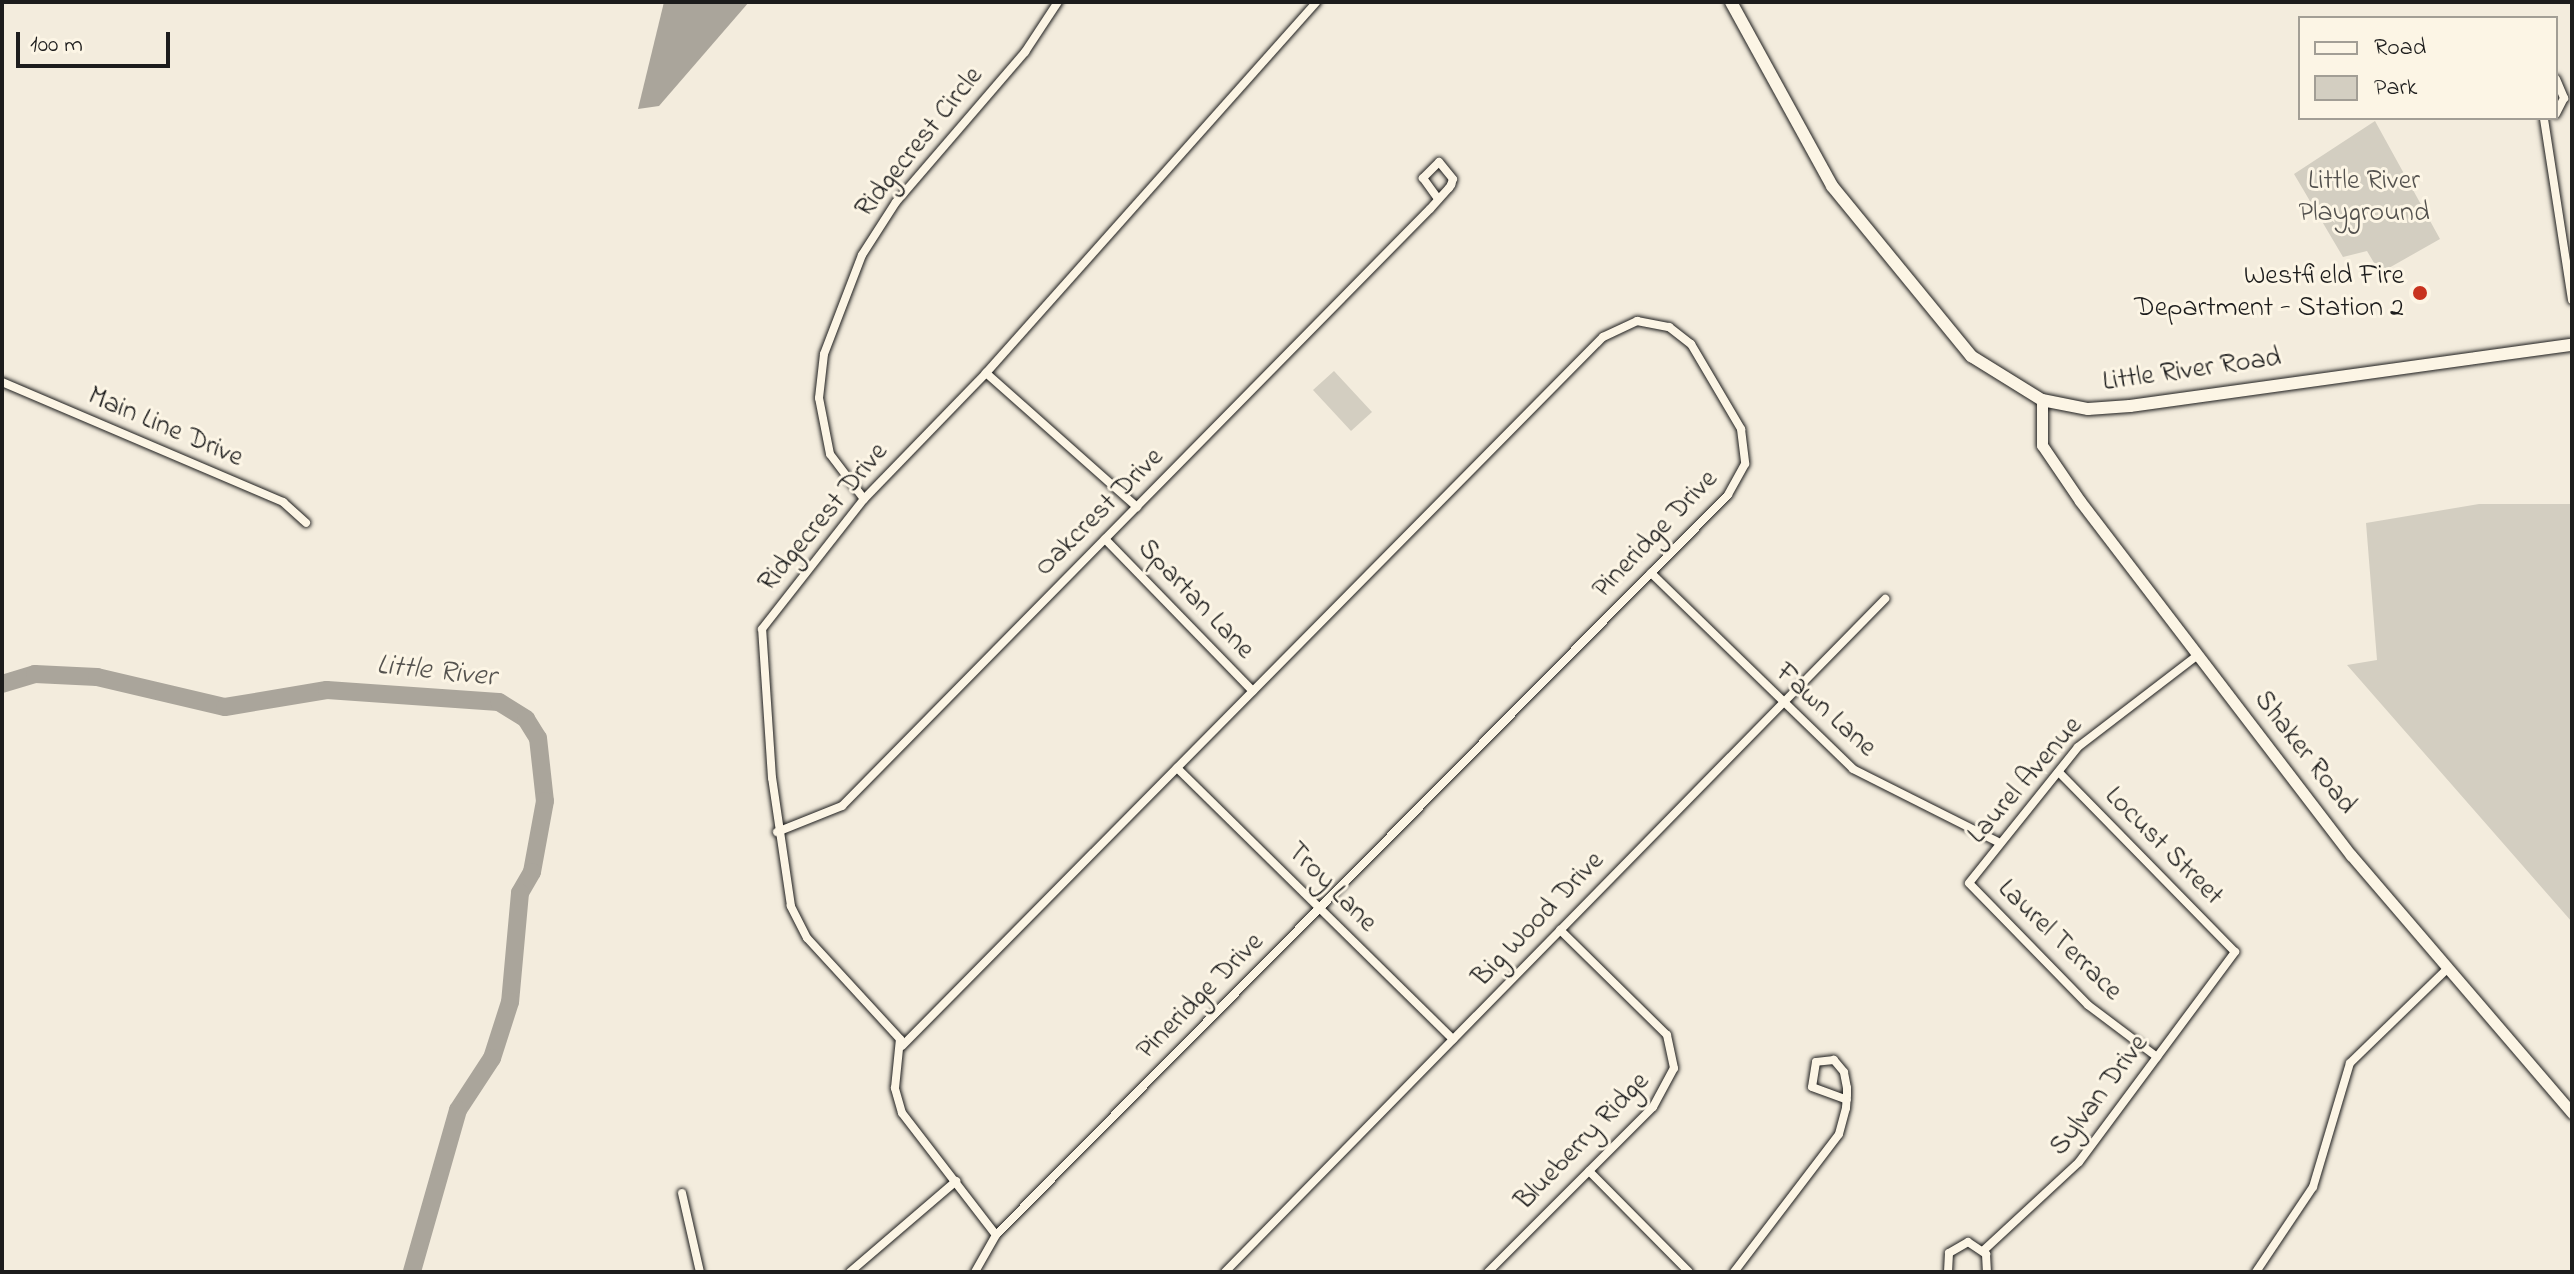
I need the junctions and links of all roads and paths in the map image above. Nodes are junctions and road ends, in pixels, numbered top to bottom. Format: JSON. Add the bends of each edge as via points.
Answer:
{"nodes":[{"id":1,"x":1058,"y":2,"type":"edge"},
{"id":2,"x":1317,"y":2,"type":"edge"},
{"id":3,"x":1731,"y":2,"type":"edge"},
{"id":4,"x":2558,"y":84,"type":"edge"},
{"id":5,"x":2558,"y":110,"type":"edge"},
{"id":6,"x":2546,"y":120,"type":"edge"},
{"id":7,"x":1438,"y":199,"type":"junction"},
{"id":8,"x":2572,"y":300,"type":"edge"},
{"id":9,"x":2572,"y":345,"type":"edge"},
{"id":10,"x":986,"y":373,"type":"junction"},
{"id":11,"x":2,"y":382,"type":"edge"},
{"id":12,"x":2042,"y":400,"type":"junction"},
{"id":13,"x":864,"y":499,"type":"junction"},
{"id":14,"x":1137,"y":507,"type":"junction"},
{"id":15,"x":306,"y":523,"type":"dead end"},
{"id":16,"x":1105,"y":539,"type":"junction"},
{"id":17,"x":1651,"y":573,"type":"junction"},
{"id":18,"x":1885,"y":599,"type":"dead end"},
{"id":19,"x":2198,"y":655,"type":"junction"},
{"id":20,"x":1253,"y":691,"type":"junction"},
{"id":21,"x":1782,"y":704,"type":"junction"},
{"id":22,"x":1177,"y":768,"type":"junction"},
{"id":23,"x":2059,"y":772,"type":"junction"},
{"id":24,"x":777,"y":832,"type":"junction"},
{"id":25,"x":1998,"y":842,"type":"junction"},
{"id":26,"x":1969,"y":883,"type":"joint"},
{"id":27,"x":1320,"y":908,"type":"junction"},
{"id":28,"x":1560,"y":930,"type":"junction"},
{"id":29,"x":2235,"y":952,"type":"joint"},
{"id":30,"x":2448,"y":968,"type":"junction"},
{"id":31,"x":1453,"y":1039,"type":"junction"},
{"id":32,"x":902,"y":1046,"type":"junction"},
{"id":33,"x":2157,"y":1057,"type":"junction"},
{"id":34,"x":1847,"y":1100,"type":"junction"},
{"id":35,"x":2572,"y":1113,"type":"edge"},
{"id":36,"x":1589,"y":1171,"type":"junction"},
{"id":37,"x":956,"y":1181,"type":"junction"},
{"id":38,"x":682,"y":1193,"type":"dead end"},
{"id":39,"x":996,"y":1235,"type":"junction"},
{"id":40,"x":1984,"y":1250,"type":"junction"},
{"id":41,"x":700,"y":1272,"type":"edge"},
{"id":42,"x":850,"y":1272,"type":"edge"},
{"id":43,"x":975,"y":1272,"type":"edge"},
{"id":44,"x":1225,"y":1272,"type":"edge"},
{"id":45,"x":1488,"y":1272,"type":"edge"},
{"id":46,"x":1689,"y":1272,"type":"edge"},
{"id":47,"x":1734,"y":1272,"type":"edge"},
{"id":48,"x":1948,"y":1272,"type":"edge"},
{"id":49,"x":1987,"y":1272,"type":"edge"},
{"id":50,"x":2256,"y":1272,"type":"edge"}],
"edges":[{"from":1,"to":13,"type":"street","name":"Ridgecrest Circle","via":[[882,220],[862,255],[824,354],[819,398],[830,454]]},
{"from":2,"to":10,"type":"street","name":"Ridgecrest Drive"},
{"from":3,"to":12,"type":"main road","name":"Little River Road","via":[[1832,186],[1971,356]]},
{"from":4,"to":5,"type":"street","via":[[2564,98]]},
{"from":6,"to":8,"type":"street"},
{"from":7,"to":7,"type":"street","via":[[1423,175],[1439,162],[1453,176]]},
{"from":7,"to":14,"type":"street","name":"Oakcrest Drive"},
{"from":9,"to":12,"type":"main road","name":"Little River Road","via":[[2130,406],[2088,409]]},
{"from":10,"to":13,"type":"street","name":"Ridgecrest Drive"},
{"from":10,"to":14,"type":"street"},
{"from":11,"to":15,"type":"street","name":"Main Line Drive","via":[[283,502]]},
{"from":12,"to":19,"type":"street","name":"Shaker Road","via":[[2045,451]]},
{"from":13,"to":24,"type":"street","name":"Ridgecrest Drive","via":[[762,629]]},
{"from":14,"to":16,"type":"street","name":"Oakcrest Drive"},
{"from":16,"to":20,"type":"street","name":"Spartan Lane"},
{"from":16,"to":24,"type":"street","name":"Oakcrest Drive","via":[[842,806]]},
{"from":17,"to":20,"type":"street","name":"Pineridge Drive","via":[[1728,495],[1746,454],[1741,429],[1691,344],[1669,327],[1637,321],[1603,337]]},
{"from":17,"to":21,"type":"street","name":"Fawn Lane"},
{"from":17,"to":27,"type":"street","name":"Pineridge Drive"},
{"from":18,"to":21,"type":"street","name":"Big Wood Drive"},
{"from":19,"to":23,"type":"street","name":"Laurel Avenue","via":[[2102,727]]},
{"from":19,"to":30,"type":"street","name":"Shaker Road"},
{"from":20,"to":22,"type":"street","name":"Pineridge Drive"},
{"from":21,"to":25,"type":"street","name":"Fawn Lane","via":[[1862,775]]},
{"from":21,"to":28,"type":"street","name":"Big Wood Drive"},
{"from":22,"to":27,"type":"street","name":"Troy Lane"},
{"from":22,"to":32,"type":"street","name":"Pineridge Drive"},
{"from":23,"to":25,"type":"street","name":"Laurel Avenue"},
{"from":23,"to":29,"type":"street","name":"Locust Street"},
{"from":24,"to":32,"type":"street","name":"Ridgecrest Drive","via":[[789,896],[807,938]]},
{"from":25,"to":26,"type":"street","name":"Laurel Avenue"},
{"from":26,"to":33,"type":"street","name":"Laurel Terrace","via":[[2088,1005]]},
{"from":27,"to":31,"type":"street","name":"Troy Lane"},
{"from":27,"to":39,"type":"street","name":"Pineridge Drive"},
{"from":28,"to":31,"type":"street","name":"Big Wood Drive"},
{"from":28,"to":36,"type":"street","name":"Blueberry Ridge","via":[[1659,1025],[1675,1055],[1663,1094]]},
{"from":29,"to":33,"type":"street","name":"Sylvan Drive"},
{"from":30,"to":35,"type":"street","name":"Shaker Road"},
{"from":30,"to":50,"type":"street","via":[[2350,1063],[2313,1187]]},
{"from":31,"to":44,"type":"street","name":"Big Wood Drive"},
{"from":32,"to":37,"type":"street","via":[[895,1075],[902,1113]]},
{"from":33,"to":40,"type":"street","name":"Sylvan Drive","via":[[2071,1172]]},
{"from":34,"to":34,"type":"street","via":[[1840,1065],[1816,1062],[1812,1087]]},
{"from":34,"to":47,"type":"street","via":[[1827,1158]]},
{"from":36,"to":45,"type":"street","name":"Blueberry Ridge"},
{"from":36,"to":46,"type":"street"},
{"from":37,"to":39,"type":"street"},
{"from":37,"to":42,"type":"street"},
{"from":38,"to":41,"type":"street"},
{"from":39,"to":43,"type":"street","name":"Pineridge Drive"},
{"from":40,"to":48,"type":"street","name":"Sylvan Drive","via":[[1955,1247]]},
{"from":40,"to":49,"type":"street"}]}
